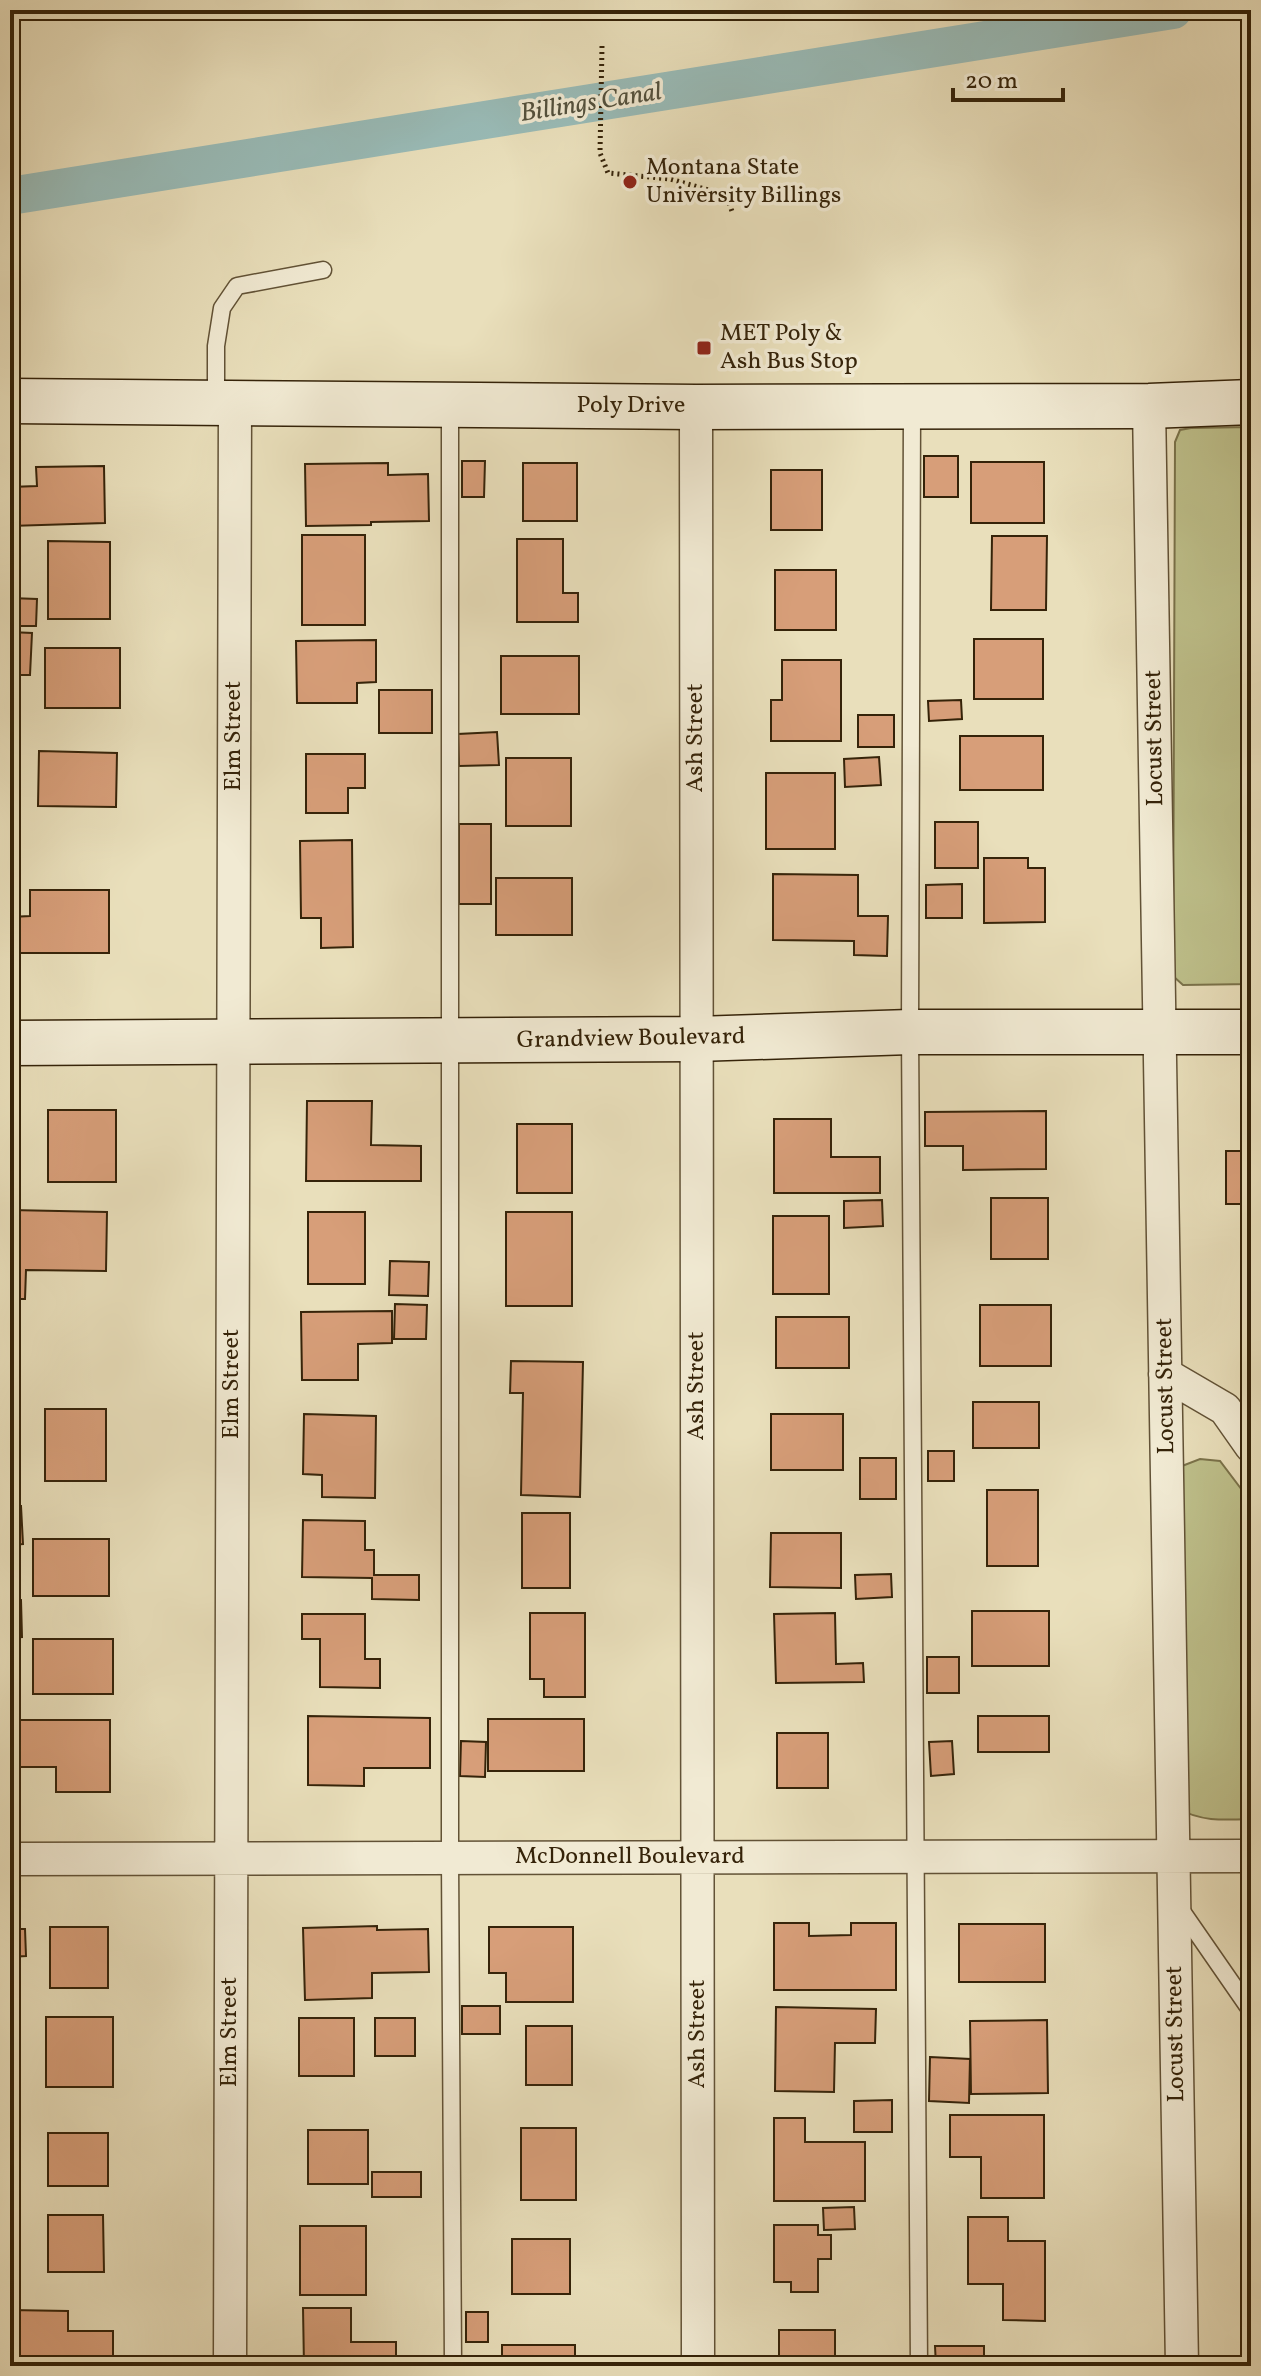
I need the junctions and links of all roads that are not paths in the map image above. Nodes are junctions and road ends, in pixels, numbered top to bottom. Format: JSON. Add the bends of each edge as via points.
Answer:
{"nodes":[{"id":1,"x":323,"y":270,"type":"dead end"},
{"id":2,"x":10,"y":401,"type":"edge"},
{"id":3,"x":1251,"y":402,"type":"edge"},
{"id":4,"x":225,"y":403,"type":"junction"},
{"id":5,"x":450,"y":405,"type":"junction"},
{"id":6,"x":912,"y":406,"type":"junction"},
{"id":7,"x":1149,"y":406,"type":"junction"},
{"id":8,"x":696,"y":407,"type":"junction"},
{"id":9,"x":910,"y":1032,"type":"junction"},
{"id":10,"x":1160,"y":1032,"type":"junction"},
{"id":11,"x":1251,"y":1032,"type":"edge"},
{"id":12,"x":697,"y":1039,"type":"junction"},
{"id":13,"x":448,"y":1041,"type":"junction"},
{"id":14,"x":10,"y":1043,"type":"edge"},
{"id":15,"x":233,"y":1043,"type":"junction"},
{"id":16,"x":1165,"y":1374,"type":"junction"},
{"id":17,"x":1251,"y":1446,"type":"edge"},
{"id":18,"x":1173,"y":1856,"type":"junction"},
{"id":19,"x":1251,"y":1856,"type":"edge"},
{"id":20,"x":698,"y":1857,"type":"junction"},
{"id":21,"x":916,"y":1857,"type":"junction"},
{"id":22,"x":450,"y":1858,"type":"junction"},
{"id":23,"x":10,"y":1859,"type":"edge"},
{"id":24,"x":231,"y":1859,"type":"junction"},
{"id":25,"x":1174,"y":1899,"type":"junction"},
{"id":26,"x":1251,"y":2011,"type":"edge"},
{"id":27,"x":230,"y":2366,"type":"edge"},
{"id":28,"x":453,"y":2366,"type":"edge"},
{"id":29,"x":698,"y":2366,"type":"edge"},
{"id":30,"x":919,"y":2366,"type":"edge"},
{"id":31,"x":1182,"y":2366,"type":"edge"}],
"edges":[{"from":1,"to":4,"type":"lane","via":[[237,286],[222,308],[216,346]]},
{"from":2,"to":4,"type":"street","name":"Poly Drive"},
{"from":3,"to":7,"type":"street","name":"Poly Drive"},
{"from":4,"to":5,"type":"street","name":"Poly Drive"},
{"from":4,"to":15,"type":"street","name":"Elm Street"},
{"from":5,"to":8,"type":"street","name":"Poly Drive"},
{"from":5,"to":13,"type":"lane"},
{"from":6,"to":7,"type":"street","name":"Poly Drive"},
{"from":6,"to":8,"type":"street","name":"Poly Drive"},
{"from":6,"to":9,"type":"lane"},
{"from":7,"to":10,"type":"street","name":"Locust Street"},
{"from":8,"to":12,"type":"street","name":"Ash Street"},
{"from":9,"to":10,"type":"street","name":"Grandview Boulevard"},
{"from":9,"to":12,"type":"street","name":"Grandview Boulevard"},
{"from":9,"to":21,"type":"lane"},
{"from":10,"to":11,"type":"street","name":"Grandview Boulevard"},
{"from":10,"to":16,"type":"street","name":"Locust Street"},
{"from":12,"to":13,"type":"street","name":"Grandview Boulevard"},
{"from":12,"to":20,"type":"street","name":"Ash Street"},
{"from":13,"to":15,"type":"street","name":"Grandview Boulevard"},
{"from":13,"to":22,"type":"lane"},
{"from":14,"to":15,"type":"street","name":"Grandview Boulevard"},
{"from":15,"to":24,"type":"street","name":"Elm Street"},
{"from":16,"to":17,"type":"street","via":[[1225,1409]]},
{"from":16,"to":18,"type":"street","name":"Locust Street"},
{"from":18,"to":19,"type":"street","name":"McDonnell Boulevard"},
{"from":18,"to":21,"type":"street","name":"McDonnell Boulevard"},
{"from":18,"to":25,"type":"street","name":"Locust Street"},
{"from":20,"to":21,"type":"street","name":"McDonnell Boulevard"},
{"from":20,"to":22,"type":"street","name":"McDonnell Boulevard"},
{"from":20,"to":29,"type":"street","name":"Ash Street"},
{"from":21,"to":30,"type":"lane"},
{"from":22,"to":24,"type":"street","name":"McDonnell Boulevard"},
{"from":22,"to":28,"type":"lane"},
{"from":23,"to":24,"type":"street","name":"McDonnell Boulevard"},
{"from":24,"to":27,"type":"street","name":"Elm Street"},
{"from":25,"to":26,"type":"lane"},
{"from":25,"to":31,"type":"street","name":"Locust Street"}]}
